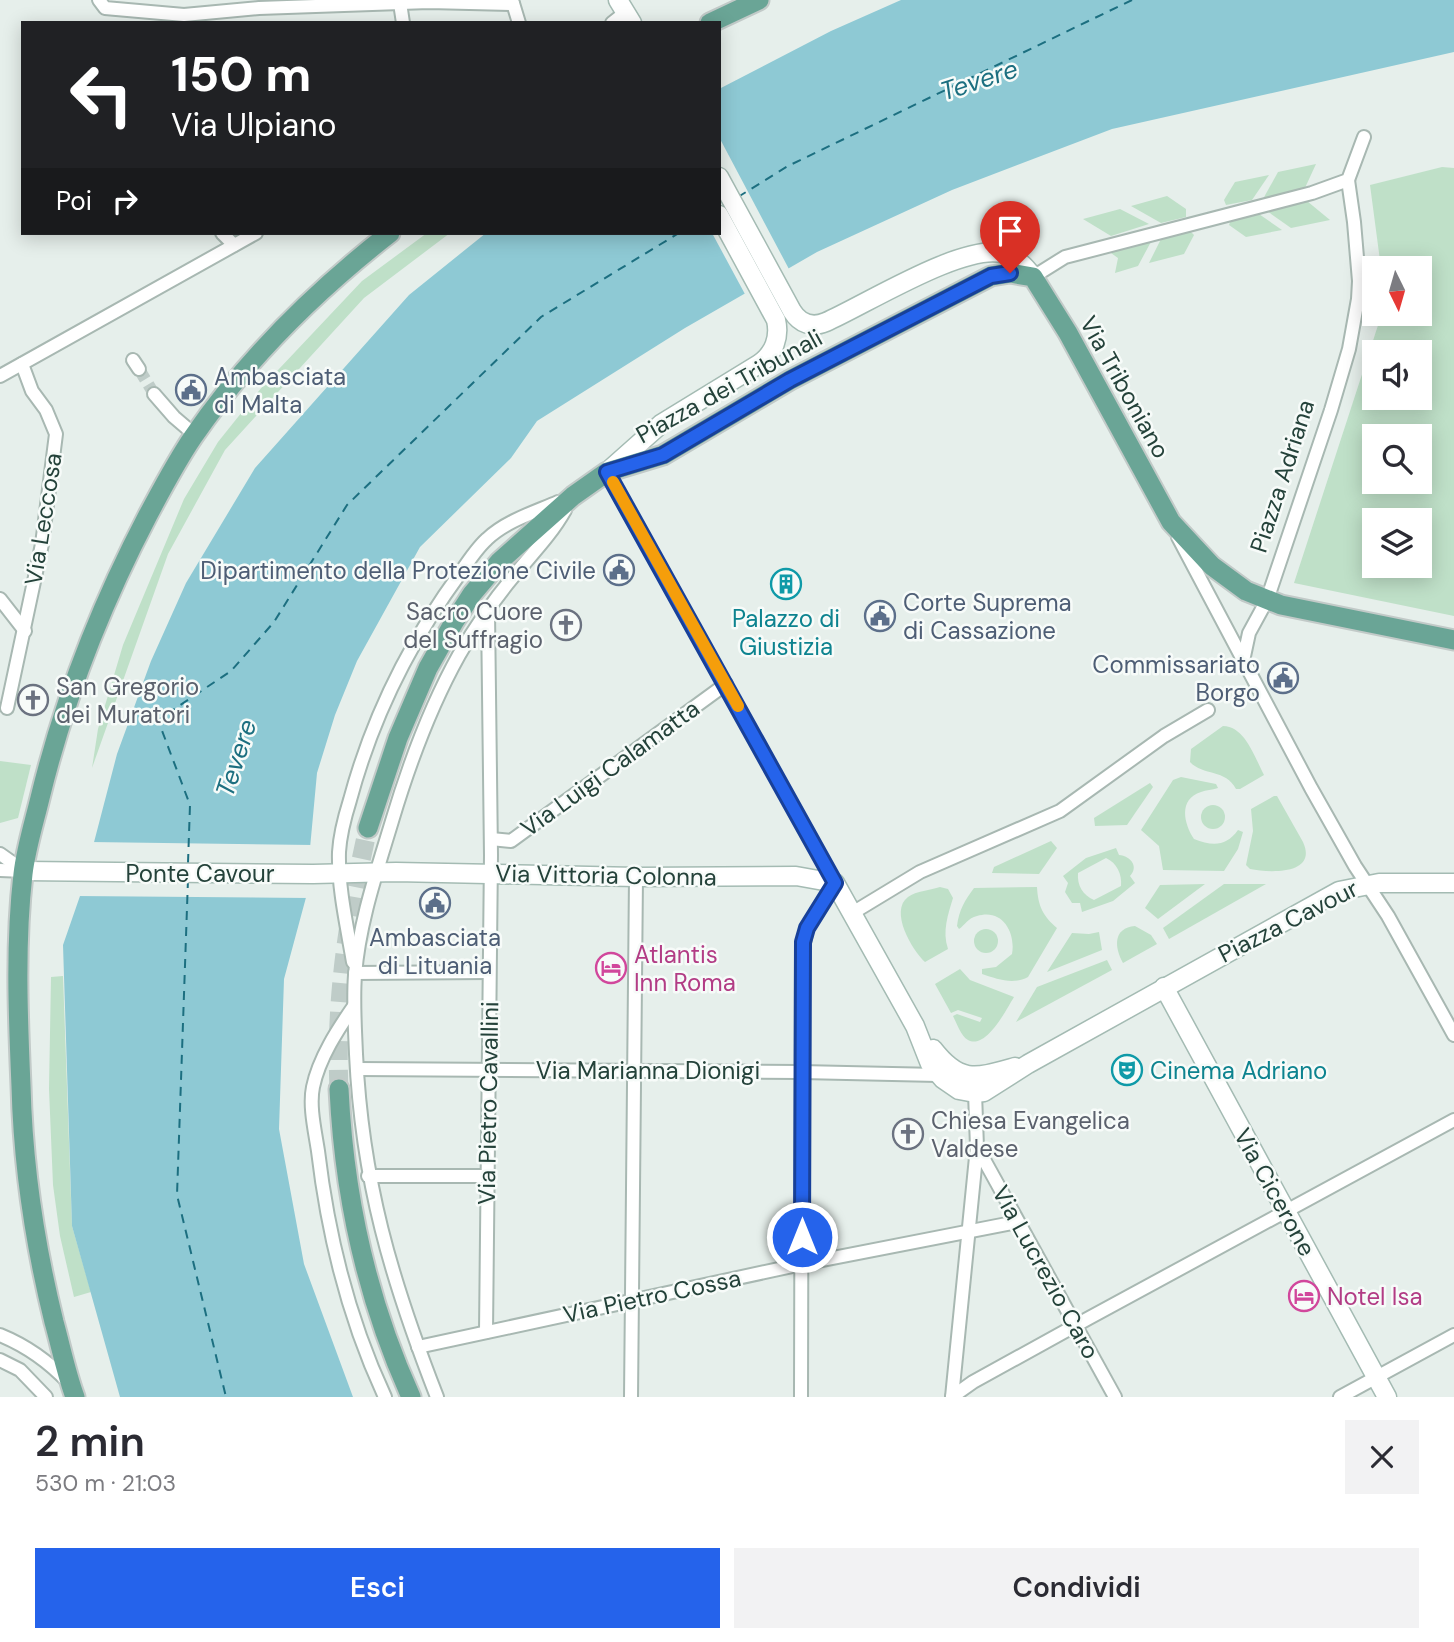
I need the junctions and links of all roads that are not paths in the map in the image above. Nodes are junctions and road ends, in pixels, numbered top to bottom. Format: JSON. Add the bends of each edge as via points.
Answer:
{"nodes":[{"id":1,"x":99,"y":0,"type":"edge"},
{"id":2,"x":759,"y":0,"type":"edge"},
{"id":3,"x":512,"y":2,"type":"edge"},
{"id":4,"x":400,"y":3,"type":"junction"},
{"id":5,"x":258,"y":4,"type":"edge"},
{"id":6,"x":403,"y":21,"type":"edge"},
{"id":7,"x":518,"y":21,"type":"edge"},
{"id":8,"x":714,"y":21,"type":"edge"},
{"id":9,"x":1364,"y":137,"type":"dead end"},
{"id":10,"x":1348,"y":180,"type":"junction"},
{"id":11,"x":721,"y":181,"type":"edge"},
{"id":12,"x":721,"y":218,"type":"edge"},
{"id":13,"x":1029,"y":224,"type":"dead end"},
{"id":14,"x":224,"y":235,"type":"edge"},
{"id":15,"x":252,"y":235,"type":"edge"},
{"id":16,"x":388,"y":235,"type":"edge"},
{"id":17,"x":234,"y":245,"type":"junction"},
{"id":18,"x":1005,"y":254,"type":"junction"},
{"id":19,"x":1033,"y":277,"type":"junction"},
{"id":20,"x":782,"y":312,"type":"junction"},
{"id":21,"x":22,"y":364,"type":"junction"},
{"id":22,"x":0,"y":376,"type":"edge"},
{"id":23,"x":155,"y":394,"type":"tunnel mouth"},
{"id":24,"x":195,"y":435,"type":"junction"},
{"id":25,"x":607,"y":472,"type":"junction"},
{"id":26,"x":573,"y":496,"type":"junction"},
{"id":27,"x":1171,"y":522,"type":"junction"},
{"id":28,"x":0,"y":599,"type":"edge"},
{"id":29,"x":1268,"y":600,"type":"junction"},
{"id":30,"x":488,"y":610,"type":"junction"},
{"id":31,"x":25,"y":631,"type":"junction"},
{"id":32,"x":1454,"y":640,"type":"edge"},
{"id":33,"x":1243,"y":661,"type":"junction"},
{"id":34,"x":726,"y":684,"type":"junction"},
{"id":35,"x":7,"y":708,"type":"dead end"},
{"id":36,"x":1208,"y":710,"type":"dead end"},
{"id":37,"x":368,"y":828,"type":"tunnel mouth"},
{"id":38,"x":491,"y":839,"type":"junction"},
{"id":39,"x":0,"y":854,"type":"edge"},
{"id":40,"x":0,"y":870,"type":"edge"},
{"id":41,"x":24,"y":870,"type":"junction"},
{"id":42,"x":376,"y":872,"type":"junction"},
{"id":43,"x":341,"y":873,"type":"junction"},
{"id":44,"x":491,"y":874,"type":"junction"},
{"id":45,"x":636,"y":877,"type":"junction"},
{"id":46,"x":835,"y":883,"type":"junction"},
{"id":47,"x":1454,"y":883,"type":"edge"},
{"id":48,"x":1366,"y":884,"type":"junction"},
{"id":49,"x":854,"y":912,"type":"junction"},
{"id":50,"x":489,"y":972,"type":"junction"},
{"id":51,"x":355,"y":973,"type":"junction"},
{"id":52,"x":1164,"y":987,"type":"junction"},
{"id":53,"x":354,"y":1006,"type":"junction"},
{"id":54,"x":915,"y":1026,"type":"junction"},
{"id":55,"x":1454,"y":1035,"type":"edge"},
{"id":56,"x":1028,"y":1064,"type":"junction"},
{"id":57,"x":357,"y":1069,"type":"junction"},
{"id":58,"x":488,"y":1069,"type":"junction"},
{"id":59,"x":634,"y":1070,"type":"junction"},
{"id":60,"x":801,"y":1072,"type":"junction"},
{"id":61,"x":938,"y":1075,"type":"junction"},
{"id":62,"x":338,"y":1089,"type":"tunnel mouth"},
{"id":63,"x":975,"y":1093,"type":"junction"},
{"id":64,"x":1454,"y":1120,"type":"edge"},
{"id":65,"x":977,"y":1147,"type":"junction"},
{"id":66,"x":369,"y":1176,"type":"junction"},
{"id":67,"x":487,"y":1176,"type":"junction"},
{"id":68,"x":1285,"y":1211,"type":"junction"},
{"id":69,"x":1017,"y":1222,"type":"junction"},
{"id":70,"x":969,"y":1230,"type":"junction"},
{"id":71,"x":802,"y":1264,"type":"junction"},
{"id":72,"x":631,"y":1301,"type":"junction"},
{"id":73,"x":1075,"y":1326,"type":"junction"},
{"id":74,"x":486,"y":1332,"type":"junction"},
{"id":75,"x":0,"y":1335,"type":"edge"},
{"id":76,"x":1454,"y":1335,"type":"edge"},
{"id":77,"x":418,"y":1348,"type":"junction"},
{"id":78,"x":0,"y":1360,"type":"edge"},
{"id":79,"x":1377,"y":1378,"type":"junction"},
{"id":80,"x":73,"y":1391,"type":"edge"},
{"id":81,"x":46,"y":1397,"type":"edge"},
{"id":82,"x":385,"y":1397,"type":"edge"},
{"id":83,"x":411,"y":1397,"type":"edge"},
{"id":84,"x":437,"y":1397,"type":"edge"},
{"id":85,"x":631,"y":1397,"type":"edge"},
{"id":86,"x":801,"y":1397,"type":"edge"},
{"id":87,"x":952,"y":1397,"type":"edge"},
{"id":88,"x":1115,"y":1397,"type":"edge"},
{"id":89,"x":1340,"y":1397,"type":"edge"},
{"id":90,"x":1387,"y":1397,"type":"edge"}],
"edges":[{"from":1,"to":5,"type":"street","via":[[105,8],[184,15]]},
{"from":2,"to":8,"type":"main road"},
{"from":3,"to":4,"type":"street"},
{"from":3,"to":7,"type":"street"},
{"from":4,"to":5,"type":"street"},
{"from":4,"to":6,"type":"street"},
{"from":9,"to":10,"type":"street"},
{"from":10,"to":19,"type":"street","via":[[1065,257]]},
{"from":10,"to":29,"type":"street","name":"Piazza Adriana","via":[[1359,281],[1349,349]]},
{"from":11,"to":20,"type":"street"},
{"from":12,"to":20,"type":"street"},
{"from":13,"to":18,"type":"street"},
{"from":14,"to":17,"type":"street"},
{"from":15,"to":17,"type":"street"},
{"from":16,"to":24,"type":"main road","via":[[292,321]]},
{"from":17,"to":21,"type":"street"},
{"from":18,"to":19,"type":"street"},
{"from":18,"to":20,"type":"street","name":"Piazza dei Tribunali","via":[[983,253],[955,260],[821,324],[813,326]]},
{"from":19,"to":25,"type":"main road","name":"Piazza dei Tribunali","via":[[991,276],[790,380],[663,455]]},
{"from":19,"to":27,"type":"main road","name":"Via Triboniano"},
{"from":20,"to":25,"type":"street","name":"Piazza dei Tribunali","via":[[776,341],[764,361],[660,424]]},
{"from":21,"to":22,"type":"street"},
{"from":21,"to":31,"type":"street","name":"Via Leccosa","via":[[56,434],[47,517]]},
{"from":23,"to":24,"type":"street"},
{"from":24,"to":41,"type":"main road","via":[[134,542],[75,678]]},
{"from":25,"to":26,"type":"main road"},
{"from":25,"to":34,"type":"street"},
{"from":26,"to":30,"type":"street","via":[[552,531]]},
{"from":26,"to":37,"type":"main road","via":[[500,561],[447,634],[398,738]]},
{"from":26,"to":43,"type":"street","via":[[489,537],[421,630],[387,700],[354,786],[340,844]]},
{"from":27,"to":29,"type":"main road","name":"Via Triboniano","via":[[1217,570]]},
{"from":27,"to":33,"type":"street","name":"Via Triboniano"},
{"from":28,"to":31,"type":"street","name":"Via Leccosa"},
{"from":29,"to":32,"type":"main road"},
{"from":29,"to":33,"type":"street","name":"Piazza Adriana","via":[[1249,633]]},
{"from":30,"to":38,"type":"street","name":"Via Pietro Cavallini"},
{"from":30,"to":42,"type":"street","via":[[460,653],[430,715]]},
{"from":31,"to":35,"type":"street","name":"Via Leccosa"},
{"from":33,"to":48,"type":"street","name":"Piazza Cavour"},
{"from":34,"to":38,"type":"street","name":"Via Luigi Calamatta","via":[[510,841]]},
{"from":34,"to":46,"type":"street"},
{"from":36,"to":49,"type":"street","via":[[1060,811],[909,877]]},
{"from":38,"to":44,"type":"street","name":"Via Pietro Cavallini"},
{"from":39,"to":41,"type":"street"},
{"from":40,"to":41,"type":"street"},
{"from":41,"to":43,"type":"street","name":"Ponte Cavour"},
{"from":41,"to":80,"type":"main road","via":[[18,998],[23,1146],[49,1299]]},
{"from":42,"to":43,"type":"street","name":"Ponte Cavour"},
{"from":42,"to":44,"type":"street","name":"Via Vittoria Colonna"},
{"from":42,"to":51,"type":"street"},
{"from":43,"to":51,"type":"street"},
{"from":44,"to":45,"type":"street","name":"Via Vittoria Colonna"},
{"from":44,"to":50,"type":"street","name":"Via Pietro Cavallini"},
{"from":45,"to":46,"type":"street","name":"Via Vittoria Colonna","via":[[796,876]]},
{"from":45,"to":59,"type":"street"},
{"from":46,"to":49,"type":"street","name":"Piazza Cavour"},
{"from":46,"to":60,"type":"street","via":[[803,942]]},
{"from":47,"to":48,"type":"street"},
{"from":48,"to":52,"type":"street","name":"Piazza Cavour","via":[[1335,893]]},
{"from":48,"to":55,"type":"street"},
{"from":49,"to":54,"type":"street","name":"Piazza Cavour"},
{"from":50,"to":51,"type":"street"},
{"from":50,"to":58,"type":"street","name":"Via Pietro Cavallini"},
{"from":51,"to":53,"type":"street"},
{"from":52,"to":56,"type":"street","name":"Piazza Cavour"},
{"from":52,"to":68,"type":"street","name":"Via Cicerone"},
{"from":53,"to":57,"type":"street"},
{"from":53,"to":82,"type":"street","via":[[314,1083],[315,1133],[337,1258]]},
{"from":54,"to":56,"type":"street","name":"Piazza Cavour","via":[[944,1063],[960,1074],[986,1075]]},
{"from":54,"to":61,"type":"street","name":"Piazza Cavour"},
{"from":56,"to":63,"type":"street","name":"Piazza Cavour","via":[[994,1087]]},
{"from":57,"to":58,"type":"street","name":"Via Marianna Dionigi"},
{"from":57,"to":66,"type":"street"},
{"from":58,"to":59,"type":"street","name":"Via Marianna Dionigi"},
{"from":58,"to":67,"type":"street","name":"Via Pietro Cavallini"},
{"from":59,"to":60,"type":"street","name":"Via Marianna Dionigi"},
{"from":59,"to":72,"type":"street"},
{"from":60,"to":61,"type":"street","name":"Via Marianna Dionigi"},
{"from":60,"to":71,"type":"street"},
{"from":61,"to":63,"type":"street","via":[[953,1088]]},
{"from":62,"to":83,"type":"main road","via":[[345,1166],[363,1258]]},
{"from":63,"to":65,"type":"street"},
{"from":64,"to":68,"type":"street"},
{"from":65,"to":69,"type":"street","name":"Via Lucrezio Caro"},
{"from":65,"to":70,"type":"street"},
{"from":66,"to":67,"type":"street"},
{"from":66,"to":77,"type":"street","via":[[386,1254]]},
{"from":67,"to":74,"type":"street","name":"Via Pietro Cavallini"},
{"from":68,"to":73,"type":"street"},
{"from":68,"to":79,"type":"street","name":"Via Cicerone"},
{"from":69,"to":70,"type":"street","name":"Via Pietro Cossa"},
{"from":69,"to":73,"type":"street","name":"Via Lucrezio Caro"},
{"from":70,"to":71,"type":"street","name":"Via Pietro Cossa"},
{"from":70,"to":87,"type":"street"},
{"from":71,"to":72,"type":"street","name":"Via Pietro Cossa"},
{"from":71,"to":86,"type":"street"},
{"from":72,"to":74,"type":"street","name":"Via Pietro Cossa"},
{"from":72,"to":85,"type":"street"},
{"from":73,"to":87,"type":"street"},
{"from":73,"to":88,"type":"street","name":"Via Lucrezio Caro"},
{"from":74,"to":77,"type":"street","name":"Via Pietro Cossa"},
{"from":75,"to":80,"type":"street","via":[[43,1358]]},
{"from":76,"to":79,"type":"street"},
{"from":77,"to":84,"type":"street"},
{"from":78,"to":81,"type":"street","via":[[20,1370]]},
{"from":79,"to":89,"type":"street"},
{"from":79,"to":90,"type":"street","name":"Via Cicerone"}]}
